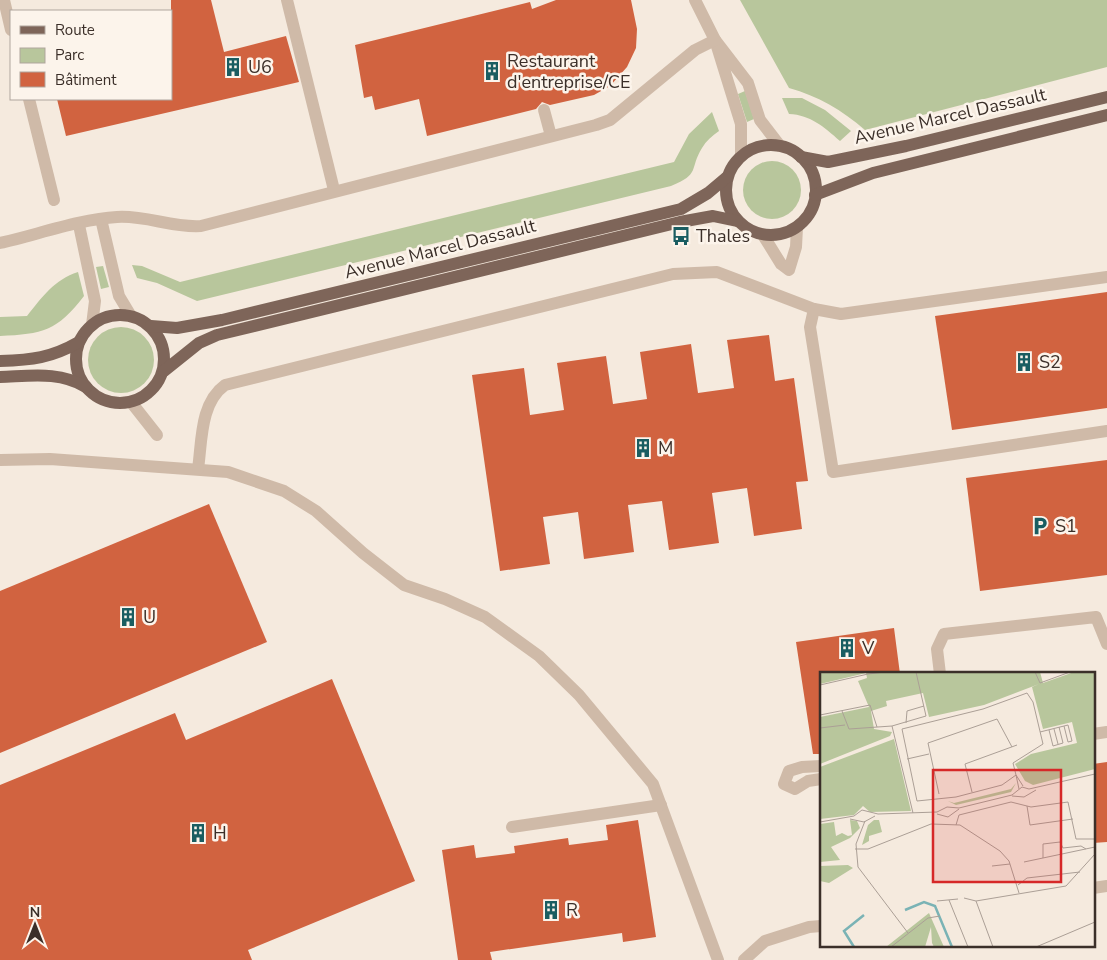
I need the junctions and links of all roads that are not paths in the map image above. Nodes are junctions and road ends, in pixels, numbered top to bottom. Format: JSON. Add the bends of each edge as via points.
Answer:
{"nodes":[{"id":1,"x":4,"y":0,"type":"edge"},
{"id":2,"x":287,"y":0,"type":"edge"},
{"id":3,"x":695,"y":0,"type":"edge"},
{"id":4,"x":10,"y":26,"type":"edge"},
{"id":5,"x":715,"y":40,"type":"junction"},
{"id":6,"x":1107,"y":98,"type":"edge"},
{"id":7,"x":29,"y":100,"type":"edge"},
{"id":8,"x":544,"y":110,"type":"dead end"},
{"id":9,"x":1107,"y":115,"type":"edge"},
{"id":10,"x":551,"y":136,"type":"junction"},
{"id":11,"x":780,"y":146,"type":"junction"},
{"id":12,"x":741,"y":156,"type":"junction"},
{"id":13,"x":801,"y":157,"type":"junction"},
{"id":14,"x":727,"y":177,"type":"junction"},
{"id":15,"x":334,"y":190,"type":"junction"},
{"id":16,"x":815,"y":195,"type":"junction"},
{"id":17,"x":54,"y":200,"type":"dead end"},
{"id":18,"x":101,"y":219,"type":"junction"},
{"id":19,"x":737,"y":221,"type":"junction"},
{"id":20,"x":78,"y":225,"type":"junction"},
{"id":21,"x":797,"y":227,"type":"junction"},
{"id":22,"x":763,"y":235,"type":"junction"},
{"id":23,"x":0,"y":243,"type":"edge"},
{"id":24,"x":1107,"y":277,"type":"edge"},
{"id":25,"x":814,"y":309,"type":"junction"},
{"id":26,"x":130,"y":316,"type":"junction"},
{"id":27,"x":92,"y":325,"type":"junction"},
{"id":28,"x":151,"y":326,"type":"junction"},
{"id":29,"x":79,"y":342,"type":"junction"},
{"id":30,"x":0,"y":361,"type":"edge"},
{"id":31,"x":164,"y":371,"type":"junction"},
{"id":32,"x":0,"y":377,"type":"edge"},
{"id":33,"x":86,"y":387,"type":"junction"},
{"id":34,"x":131,"y":402,"type":"junction"},
{"id":35,"x":1107,"y":431,"type":"edge"},
{"id":36,"x":157,"y":435,"type":"dead end"},
{"id":37,"x":0,"y":460,"type":"edge"},
{"id":38,"x":198,"y":469,"type":"junction"},
{"id":39,"x":1107,"y":644,"type":"edge"},
{"id":40,"x":940,"y":672,"type":"edge"},
{"id":41,"x":1107,"y":732,"type":"edge"},
{"id":42,"x":1094,"y":734,"type":"edge"},
{"id":43,"x":820,"y":766,"type":"edge"},
{"id":44,"x":820,"y":779,"type":"edge"},
{"id":45,"x":661,"y":805,"type":"junction"},
{"id":46,"x":512,"y":827,"type":"dead end"},
{"id":47,"x":1107,"y":886,"type":"edge"},
{"id":48,"x":1094,"y":888,"type":"edge"},
{"id":49,"x":820,"y":926,"type":"edge"},
{"id":50,"x":718,"y":960,"type":"edge"},
{"id":51,"x":744,"y":960,"type":"edge"}],
"edges":[{"from":1,"to":4,"type":"lane"},
{"from":2,"to":15,"type":"lane"},
{"from":3,"to":5,"type":"lane"},
{"from":5,"to":10,"type":"lane","via":[[695,50],[610,120]]},
{"from":5,"to":11,"type":"lane","via":[[748,83],[760,120]]},
{"from":5,"to":12,"type":"lane","via":[[742,124]]},
{"from":6,"to":13,"type":"main road","name":"Avenue Marcel Dassault","via":[[828,162]]},
{"from":7,"to":17,"type":"lane"},
{"from":8,"to":10,"type":"lane"},
{"from":9,"to":16,"type":"main road","name":"Avenue Marcel Dassault","via":[[873,173]]},
{"from":10,"to":15,"type":"lane"},
{"from":11,"to":12,"type":"main road","via":[[760,147]]},
{"from":11,"to":13,"type":"main road"},
{"from":12,"to":14,"type":"main road"},
{"from":13,"to":16,"type":"main road","via":[[815,181]]},
{"from":14,"to":19,"type":"main road","via":[[727,200]]},
{"from":14,"to":28,"type":"main road","name":"Avenue Marcel Dassault","via":[[708,193],[681,208],[222,320],[177,328]]},
{"from":15,"to":18,"type":"lane","via":[[201,226],[185,227],[139,218]]},
{"from":16,"to":21,"type":"main road","via":[[812,208]]},
{"from":18,"to":20,"type":"lane"},
{"from":18,"to":26,"type":"lane","via":[[118,296]]},
{"from":19,"to":22,"type":"main road"},
{"from":19,"to":31,"type":"main road","name":"Avenue Marcel Dassault","via":[[713,216],[680,222],[217,335],[199,343]]},
{"from":20,"to":23,"type":"lane"},
{"from":20,"to":27,"type":"lane","via":[[95,301]]},
{"from":21,"to":22,"type":"main road","via":[[780,234]]},
{"from":21,"to":22,"type":"lane","via":[[789,270]]},
{"from":24,"to":25,"type":"lane","via":[[841,314]]},
{"from":25,"to":35,"type":"lane","via":[[810,327],[833,472]]},
{"from":25,"to":38,"type":"lane","via":[[717,272],[673,274],[225,385],[215,392],[206,411]]},
{"from":26,"to":27,"type":"main road","via":[[110,316]]},
{"from":26,"to":28,"type":"main road"},
{"from":27,"to":29,"type":"main road"},
{"from":28,"to":31,"type":"main road","via":[[163,347]]},
{"from":29,"to":30,"type":"main road","via":[[58,354]]},
{"from":29,"to":33,"type":"main road","via":[[76,366]]},
{"from":31,"to":34,"type":"main road","via":[[152,390]]},
{"from":32,"to":33,"type":"main road","via":[[60,376]]},
{"from":33,"to":34,"type":"main road","via":[[106,401],[118,404]]},
{"from":34,"to":36,"type":"lane"},
{"from":37,"to":38,"type":"lane","via":[[50,459]]},
{"from":38,"to":45,"type":"lane","via":[[228,472],[284,491],[316,511],[362,553],[404,585],[445,599],[485,618],[539,656],[580,695],[653,784]]},
{"from":39,"to":40,"type":"lane","via":[[1096,617],[944,634],[937,649]]},
{"from":41,"to":42,"type":"lane"},
{"from":43,"to":44,"type":"lane","via":[[789,771],[784,784],[795,789],[808,781]]},
{"from":45,"to":46,"type":"lane"},
{"from":45,"to":50,"type":"lane"},
{"from":47,"to":48,"type":"lane"},
{"from":49,"to":51,"type":"lane","via":[[765,941]]}]}
